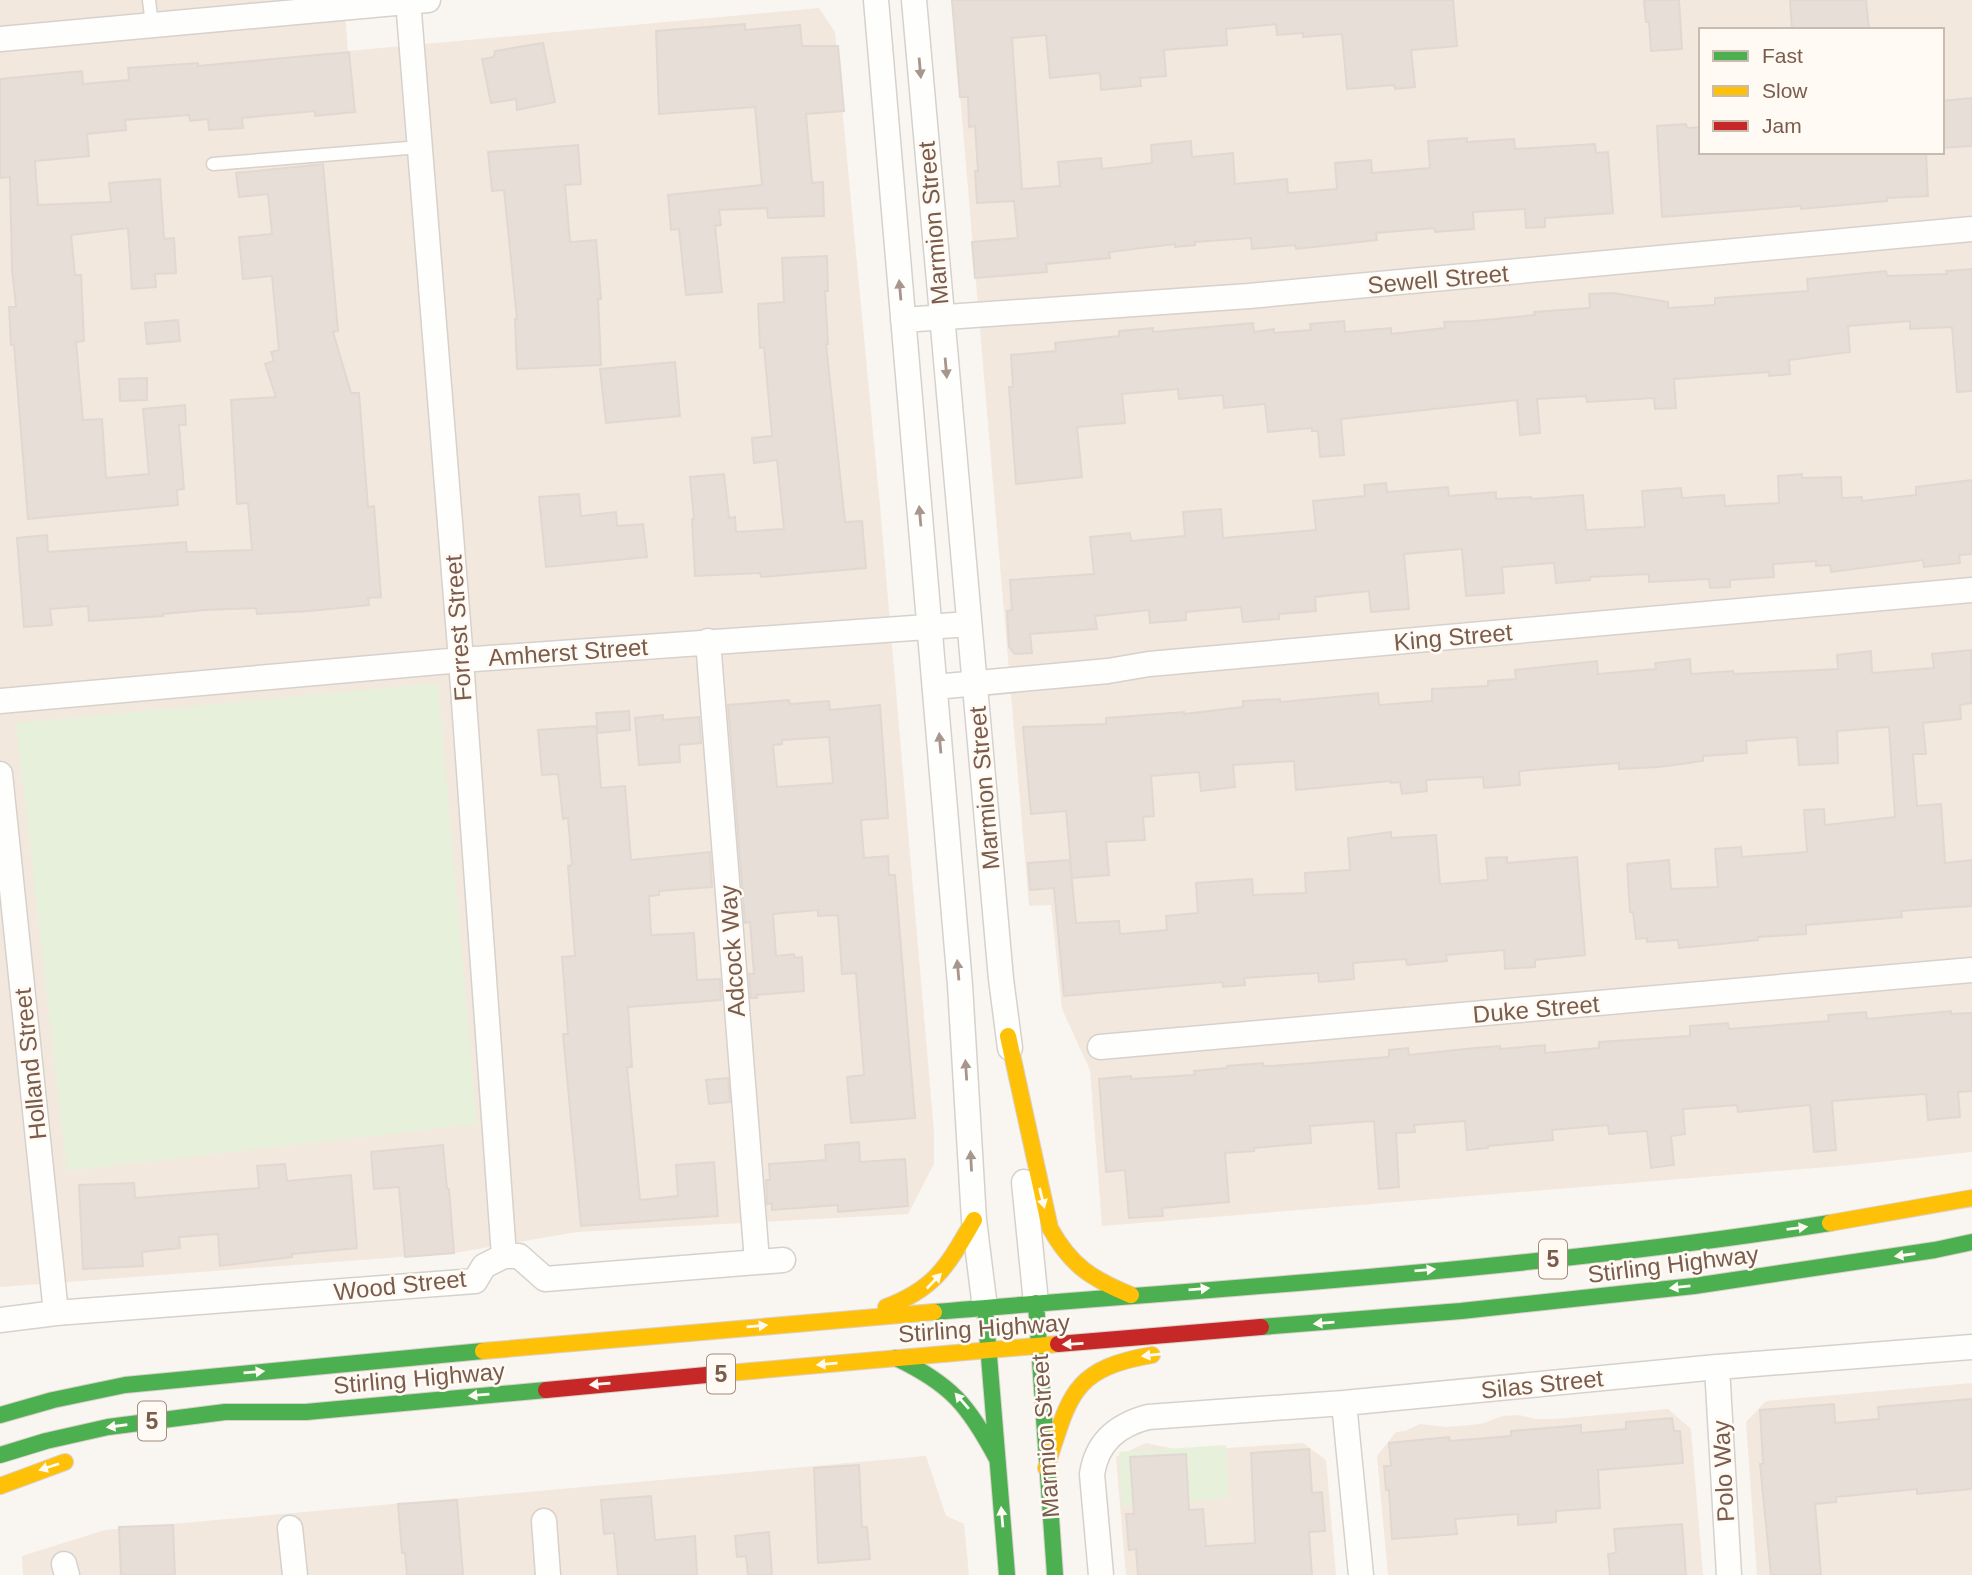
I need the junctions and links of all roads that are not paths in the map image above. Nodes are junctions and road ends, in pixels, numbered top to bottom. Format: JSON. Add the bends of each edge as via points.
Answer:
{"nodes":[{"id":1,"x":149,"y":0,"type":"edge"},
{"id":2,"x":876,"y":0,"type":"edge"},
{"id":3,"x":914,"y":0,"type":"edge"},
{"id":4,"x":414,"y":1,"type":"edge"},
{"id":5,"x":152,"y":25,"type":"junction"},
{"id":6,"x":0,"y":38,"type":"edge"},
{"id":7,"x":420,"y":147,"type":"junction"},
{"id":8,"x":213,"y":164,"type":"dead end"},
{"id":9,"x":1972,"y":229,"type":"edge"},
{"id":10,"x":942,"y":317,"type":"junction"},
{"id":11,"x":903,"y":320,"type":"junction"},
{"id":12,"x":1972,"y":590,"type":"edge"},
{"id":13,"x":969,"y":624,"type":"junction"},
{"id":14,"x":930,"y":627,"type":"junction"},
{"id":15,"x":708,"y":641,"type":"junction"},
{"id":16,"x":461,"y":660,"type":"junction"},
{"id":17,"x":975,"y":684,"type":"junction"},
{"id":18,"x":935,"y":687,"type":"junction"},
{"id":19,"x":0,"y":701,"type":"edge"},
{"id":20,"x":0,"y":774,"type":"edge"},
{"id":21,"x":1972,"y":970,"type":"edge"},
{"id":22,"x":1009,"y":1036,"type":"junction"},
{"id":23,"x":1100,"y":1047,"type":"dead end"},
{"id":24,"x":1972,"y":1198,"type":"edge"},
{"id":25,"x":974,"y":1220,"type":"junction"},
{"id":26,"x":1972,"y":1241,"type":"edge"},
{"id":27,"x":504,"y":1256,"type":"junction"},
{"id":28,"x":783,"y":1260,"type":"dead end"},
{"id":29,"x":757,"y":1261,"type":"junction"},
{"id":30,"x":1131,"y":1295,"type":"junction"},
{"id":31,"x":1036,"y":1303,"type":"junction"},
{"id":32,"x":985,"y":1308,"type":"junction"},
{"id":33,"x":1461,"y":1311,"type":"junction"},
{"id":34,"x":56,"y":1313,"type":"junction"},
{"id":35,"x":851,"y":1318,"type":"junction"},
{"id":36,"x":0,"y":1320,"type":"edge"},
{"id":37,"x":1294,"y":1340,"type":"dead end"},
{"id":38,"x":1040,"y":1346,"type":"junction"},
{"id":39,"x":1972,"y":1347,"type":"edge"},
{"id":40,"x":988,"y":1350,"type":"junction"},
{"id":41,"x":1174,"y":1353,"type":"dead end"},
{"id":42,"x":895,"y":1357,"type":"junction"},
{"id":43,"x":1717,"y":1367,"type":"junction"},
{"id":44,"x":1344,"y":1403,"type":"junction"},
{"id":45,"x":306,"y":1412,"type":"junction"},
{"id":46,"x":0,"y":1415,"type":"edge"},
{"id":47,"x":165,"y":1436,"type":"dead end"},
{"id":48,"x":0,"y":1455,"type":"edge"},
{"id":49,"x":86,"y":1455,"type":"dead end"},
{"id":50,"x":997,"y":1460,"type":"junction"},
{"id":51,"x":1046,"y":1468,"type":"junction"},
{"id":52,"x":0,"y":1486,"type":"edge"},
{"id":53,"x":544,"y":1521,"type":"dead end"},
{"id":54,"x":290,"y":1528,"type":"dead end"},
{"id":55,"x":295,"y":1575,"type":"edge"},
{"id":56,"x":548,"y":1575,"type":"edge"},
{"id":57,"x":1007,"y":1575,"type":"edge"},
{"id":58,"x":1055,"y":1575,"type":"edge"},
{"id":59,"x":1101,"y":1575,"type":"edge"},
{"id":60,"x":1361,"y":1575,"type":"edge"},
{"id":61,"x":1729,"y":1575,"type":"edge"}],
"edges":[{"from":1,"to":5,"type":"lane"},
{"from":11,"to":2,"type":"street","name":"Marmion Street","one_way":true},
{"from":3,"to":10,"type":"street","name":"Marmion Street","one_way":true},
{"from":4,"to":5,"type":"street"},
{"from":4,"to":7,"type":"street","name":"Forrest Street"},
{"from":5,"to":6,"type":"street"},
{"from":7,"to":8,"type":"lane"},
{"from":7,"to":16,"type":"street","name":"Forrest Street"},
{"from":9,"to":10,"type":"street","name":"Sewell Street","via":[[1248,296]]},
{"from":10,"to":11,"type":"street","name":"Sewell Street"},
{"from":10,"to":13,"type":"street","name":"Marmion Street","one_way":true},
{"from":14,"to":11,"type":"street","name":"Marmion Street","one_way":true},
{"from":12,"to":17,"type":"street","name":"King Street","via":[[1149,664]]},
{"from":13,"to":14,"type":"street","name":"Amherst Street"},
{"from":13,"to":17,"type":"street","name":"Marmion Street"},
{"from":14,"to":15,"type":"street","name":"Amherst Street"},
{"from":14,"to":18,"type":"street","name":"Marmion Street"},
{"from":15,"to":16,"type":"street","name":"Amherst Street"},
{"from":15,"to":29,"type":"street","name":"Adcock Way"},
{"from":16,"to":19,"type":"street","name":"Amherst Street"},
{"from":16,"to":27,"type":"street","name":"Forrest Street"},
{"from":17,"to":18,"type":"street","name":"King Street"},
{"from":17,"to":22,"type":"street","name":"Marmion Street"},
{"from":25,"to":18,"type":"street","name":"Marmion Street","one_way":true,"via":[[969,1102]]},
{"from":20,"to":34,"type":"street","name":"Holland Street"},
{"from":21,"to":23,"type":"street","name":"Duke Street"},
{"from":22,"to":30,"type":"main road","one_way":true,"via":[[1050,1228],[1072,1264]]},
{"from":22,"to":31,"type":"street","name":"Marmion Street"},
{"from":30,"to":24,"type":"main road","name":"Stirling Highway","number":"5","one_way":true,"via":[[1562,1259],[1876,1217]]},
{"from":25,"to":32,"type":"street","name":"Marmion Street"},
{"from":35,"to":25,"type":"main road","one_way":true,"via":[[904,1302],[927,1289]]},
{"from":26,"to":33,"type":"main road","name":"Stirling Highway","number":"5","one_way":true,"via":[[1694,1286]]},
{"from":27,"to":29,"type":"street","via":[[519,1256],[545,1279]]},
{"from":27,"to":34,"type":"street","name":"Wood Street","via":[[484,1266],[475,1281]]},
{"from":28,"to":29,"type":"street"},
{"from":30,"to":31,"type":"main road","name":"Stirling Highway","number":"5"},
{"from":31,"to":32,"type":"main road","name":"Stirling Highway","number":"5"},
{"from":31,"to":38,"type":"main road","name":"Marmion Street"},
{"from":32,"to":35,"type":"main road","name":"Stirling Highway","number":"5"},
{"from":32,"to":40,"type":"main road","name":"Marmion Street"},
{"from":33,"to":37,"type":"main road","via":[[1415,1328]]},
{"from":33,"to":38,"type":"main road","name":"Stirling Highway","number":"5","one_way":true},
{"from":34,"to":36,"type":"street","name":"Wood Street"},
{"from":46,"to":35,"type":"main road","name":"Stirling Highway","number":"5","one_way":true,"via":[[125,1385]]},
{"from":38,"to":40,"type":"main road","name":"Stirling Highway","number":"5"},
{"from":38,"to":51,"type":"main road","name":"Marmion Street"},
{"from":39,"to":43,"type":"street","name":"Silas Street"},
{"from":40,"to":42,"type":"main road","name":"Stirling Highway","number":"5"},
{"from":40,"to":50,"type":"main road","name":"Marmion Street"},
{"from":41,"to":51,"type":"main road","one_way":true,"via":[[1109,1363],[1081,1382],[1066,1406]]},
{"from":42,"to":45,"type":"main road","name":"Stirling Highway","number":"5","one_way":true},
{"from":50,"to":42,"type":"main road","one_way":true,"via":[[979,1424],[957,1395],[924,1370]]},
{"from":43,"to":44,"type":"street","name":"Silas Street"},
{"from":43,"to":61,"type":"street","name":"Polo Way"},
{"from":44,"to":59,"type":"street","name":"Silas Street","via":[[1148,1417],[1115,1431],[1101,1445],[1092,1474]]},
{"from":44,"to":60,"type":"street"},
{"from":45,"to":47,"type":"main road"},
{"from":45,"to":48,"type":"main road","name":"Stirling Highway","number":"5","one_way":true,"via":[[225,1412],[108,1427]]},
{"from":49,"to":52,"type":"main road","one_way":true},
{"from":57,"to":50,"type":"main road","name":"Marmion Street","one_way":true},
{"from":51,"to":58,"type":"main road","name":"Marmion Street"},
{"from":53,"to":56,"type":"street"},
{"from":54,"to":55,"type":"street"}]}
